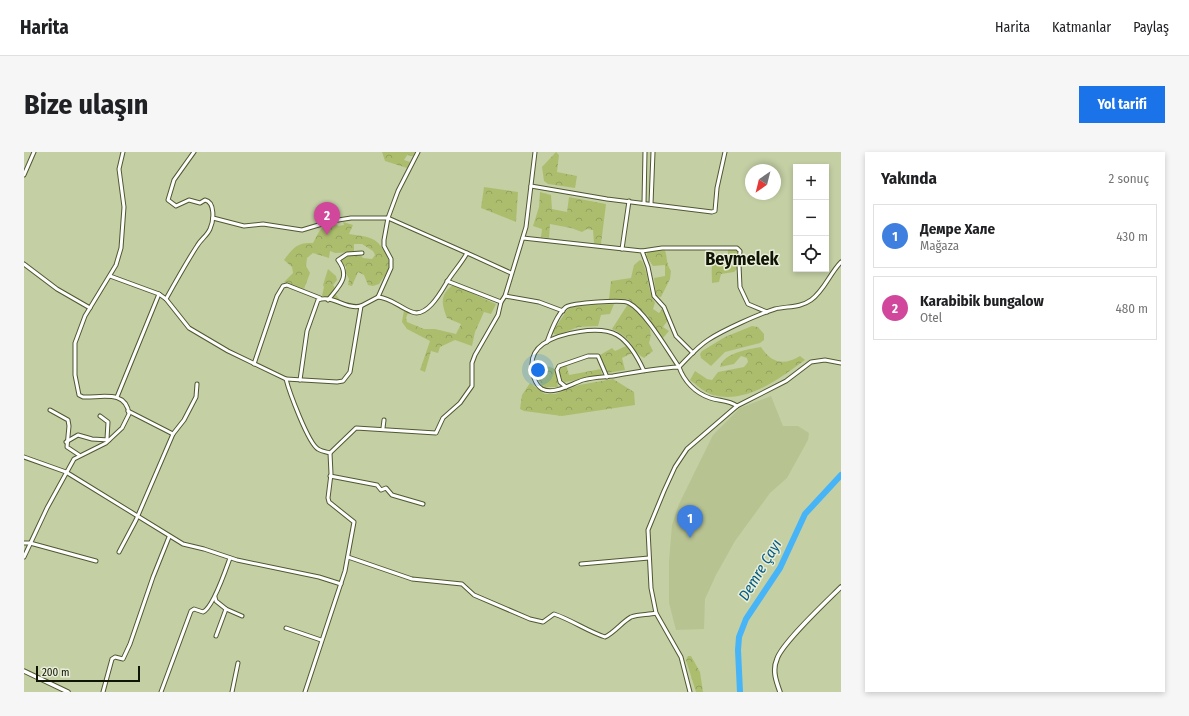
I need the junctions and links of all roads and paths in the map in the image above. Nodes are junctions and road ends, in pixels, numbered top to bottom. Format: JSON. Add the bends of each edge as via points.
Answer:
{"nodes":[{"id":1,"x":34,"y":152,"type":"edge"},
{"id":2,"x":123,"y":152,"type":"edge"},
{"id":3,"x":194,"y":152,"type":"edge"},
{"id":4,"x":418,"y":152,"type":"edge"},
{"id":5,"x":535,"y":152,"type":"edge"},
{"id":6,"x":645,"y":152,"type":"edge"},
{"id":7,"x":653,"y":152,"type":"edge"},
{"id":8,"x":725,"y":152,"type":"edge"},
{"id":9,"x":24,"y":175,"type":"edge"},
{"id":10,"x":531,"y":186,"type":"junction"},
{"id":11,"x":629,"y":201,"type":"junction"},
{"id":12,"x":644,"y":203,"type":"junction"},
{"id":13,"x":651,"y":204,"type":"junction"},
{"id":14,"x":213,"y":218,"type":"junction"},
{"id":15,"x":388,"y":218,"type":"junction"},
{"id":16,"x":523,"y":238,"type":"junction"},
{"id":17,"x":622,"y":249,"type":"junction"},
{"id":18,"x":642,"y":251,"type":"junction"},
{"id":19,"x":362,"y":253,"type":"dead end"},
{"id":20,"x":467,"y":254,"type":"junction"},
{"id":21,"x":841,"y":262,"type":"edge"},
{"id":22,"x":24,"y":264,"type":"edge"},
{"id":23,"x":511,"y":273,"type":"junction"},
{"id":24,"x":110,"y":276,"type":"junction"},
{"id":25,"x":447,"y":281,"type":"junction"},
{"id":26,"x":159,"y":294,"type":"junction"},
{"id":27,"x":505,"y":296,"type":"junction"},
{"id":28,"x":378,"y":297,"type":"junction"},
{"id":29,"x":320,"y":298,"type":"junction"},
{"id":30,"x":166,"y":299,"type":"junction"},
{"id":31,"x":328,"y":300,"type":"junction"},
{"id":32,"x":501,"y":302,"type":"junction"},
{"id":33,"x":361,"y":306,"type":"junction"},
{"id":34,"x":90,"y":308,"type":"junction"},
{"id":35,"x":563,"y":311,"type":"junction"},
{"id":36,"x":767,"y":312,"type":"junction"},
{"id":37,"x":547,"y":342,"type":"junction"},
{"id":38,"x":692,"y":353,"type":"junction"},
{"id":39,"x":841,"y":363,"type":"edge"},
{"id":40,"x":254,"y":364,"type":"junction"},
{"id":41,"x":680,"y":368,"type":"junction"},
{"id":42,"x":644,"y":371,"type":"junction"},
{"id":43,"x":607,"y":377,"type":"junction"},
{"id":44,"x":286,"y":379,"type":"junction"},
{"id":45,"x":300,"y":380,"type":"junction"},
{"id":46,"x":197,"y":384,"type":"dead end"},
{"id":47,"x":566,"y":386,"type":"junction"},
{"id":48,"x":117,"y":397,"type":"junction"},
{"id":49,"x":737,"y":406,"type":"junction"},
{"id":50,"x":50,"y":410,"type":"dead end"},
{"id":51,"x":128,"y":411,"type":"junction"},
{"id":52,"x":100,"y":416,"type":"dead end"},
{"id":53,"x":384,"y":420,"type":"dead end"},
{"id":54,"x":383,"y":428,"type":"junction"},
{"id":55,"x":173,"y":434,"type":"junction"},
{"id":56,"x":108,"y":440,"type":"junction"},
{"id":57,"x":66,"y":443,"type":"junction"},
{"id":58,"x":330,"y":453,"type":"junction"},
{"id":59,"x":79,"y":455,"type":"junction"},
{"id":60,"x":24,"y":457,"type":"edge"},
{"id":61,"x":66,"y":472,"type":"junction"},
{"id":62,"x":330,"y":476,"type":"junction"},
{"id":63,"x":423,"y":504,"type":"dead end"},
{"id":64,"x":136,"y":517,"type":"junction"},
{"id":65,"x":169,"y":537,"type":"junction"},
{"id":66,"x":30,"y":543,"type":"junction"},
{"id":67,"x":24,"y":544,"type":"edge"},
{"id":68,"x":119,"y":552,"type":"dead end"},
{"id":69,"x":24,"y":557,"type":"edge"},
{"id":70,"x":348,"y":557,"type":"junction"},
{"id":71,"x":230,"y":558,"type":"junction"},
{"id":72,"x":649,"y":558,"type":"junction"},
{"id":73,"x":96,"y":561,"type":"dead end"},
{"id":74,"x":581,"y":564,"type":"dead end"},
{"id":75,"x":340,"y":584,"type":"junction"},
{"id":76,"x":841,"y":586,"type":"edge"},
{"id":77,"x":215,"y":597,"type":"junction"},
{"id":78,"x":226,"y":609,"type":"junction"},
{"id":79,"x":656,"y":613,"type":"junction"},
{"id":80,"x":242,"y":616,"type":"dead end"},
{"id":81,"x":286,"y":628,"type":"dead end"},
{"id":82,"x":216,"y":636,"type":"dead end"},
{"id":83,"x":321,"y":640,"type":"junction"},
{"id":84,"x":238,"y":663,"type":"dead end"},
{"id":85,"x":24,"y":671,"type":"edge"},
{"id":86,"x":68,"y":692,"type":"edge"},
{"id":87,"x":103,"y":692,"type":"edge"},
{"id":88,"x":161,"y":692,"type":"edge"},
{"id":89,"x":232,"y":692,"type":"edge"},
{"id":90,"x":305,"y":692,"type":"edge"},
{"id":91,"x":690,"y":692,"type":"edge"},
{"id":92,"x":780,"y":692,"type":"edge"}],
"edges":[{"from":1,"to":9,"type":"street"},
{"from":2,"to":24,"type":"street","via":[[120,169],[124,207],[121,248]]},
{"from":3,"to":14,"type":"street","via":[[174,180],[168,200],[176,206],[189,200],[200,203],[209,201]]},
{"from":4,"to":15,"type":"street","via":[[398,191]]},
{"from":5,"to":10,"type":"street"},
{"from":6,"to":12,"type":"street"},
{"from":7,"to":13,"type":"street"},
{"from":8,"to":13,"type":"street","via":[[715,211]]},
{"from":10,"to":11,"type":"street"},
{"from":10,"to":16,"type":"street"},
{"from":11,"to":12,"type":"street"},
{"from":11,"to":17,"type":"street"},
{"from":12,"to":13,"type":"street"},
{"from":14,"to":15,"type":"street","via":[[244,226],[264,224],[302,230],[351,218]]},
{"from":14,"to":30,"type":"street","via":[[208,234],[199,242]]},
{"from":15,"to":20,"type":"street"},
{"from":15,"to":28,"type":"street","via":[[384,246],[391,259],[391,268]]},
{"from":16,"to":17,"type":"street"},
{"from":16,"to":23,"type":"street"},
{"from":17,"to":18,"type":"street"},
{"from":18,"to":36,"type":"street","via":[[685,247],[738,248],[740,287],[748,304]]},
{"from":18,"to":38,"type":"street","via":[[654,296],[664,307],[676,336]]},
{"from":19,"to":31,"type":"street","via":[[347,254],[338,260],[344,272],[343,279]]},
{"from":20,"to":23,"type":"street"},
{"from":20,"to":25,"type":"street"},
{"from":21,"to":36,"type":"street","via":[[810,300],[794,307]]},
{"from":22,"to":34,"type":"street","via":[[57,289]]},
{"from":23,"to":27,"type":"street"},
{"from":24,"to":26,"type":"street"},
{"from":24,"to":34,"type":"street"},
{"from":25,"to":28,"type":"street","via":[[428,307],[421,312],[413,313],[385,298]]},
{"from":25,"to":32,"type":"street"},
{"from":26,"to":30,"type":"street"},
{"from":26,"to":48,"type":"street"},
{"from":27,"to":32,"type":"street"},
{"from":27,"to":35,"type":"street","via":[[539,302]]},
{"from":28,"to":33,"type":"street"},
{"from":29,"to":31,"type":"street"},
{"from":29,"to":40,"type":"street","via":[[287,285],[283,286],[277,296]]},
{"from":29,"to":45,"type":"street","via":[[316,302],[307,331]]},
{"from":30,"to":40,"type":"street","via":[[189,328]]},
{"from":31,"to":33,"type":"street","via":[[347,306]]},
{"from":32,"to":54,"type":"street","via":[[498,315],[472,363],[472,386],[460,403],[442,418],[436,433]]},
{"from":33,"to":45,"type":"street","via":[[350,372],[346,378],[338,382]]},
{"from":34,"to":48,"type":"street","via":[[75,343],[78,391],[83,397]]},
{"from":35,"to":37,"type":"street"},
{"from":35,"to":41,"type":"street","via":[[572,304],[629,302],[645,316]]},
{"from":36,"to":38,"type":"street","via":[[709,340]]},
{"from":37,"to":42,"type":"street","via":[[586,330],[616,334],[636,356]]},
{"from":37,"to":47,"type":"street","via":[[537,349],[532,362],[531,370],[536,382],[541,388],[548,390]]},
{"from":38,"to":41,"type":"street"},
{"from":39,"to":49,"type":"street","via":[[825,360],[811,362],[786,381]]},
{"from":40,"to":44,"type":"street"},
{"from":41,"to":42,"type":"street","via":[[662,367]]},
{"from":41,"to":49,"type":"street","via":[[682,378],[693,388],[709,398],[732,402]]},
{"from":42,"to":43,"type":"street"},
{"from":43,"to":47,"type":"street","via":[[584,380]]},
{"from":43,"to":47,"type":"street","via":[[598,356],[588,356],[559,366],[557,370],[560,382]]},
{"from":44,"to":45,"type":"street"},
{"from":44,"to":58,"type":"street","via":[[289,392],[313,442],[318,450]]},
{"from":46,"to":55,"type":"street","via":[[196,398]]},
{"from":48,"to":51,"type":"street","via":[[123,401]]},
{"from":49,"to":72,"type":"street","via":[[687,449],[675,467],[648,530]]},
{"from":50,"to":57,"type":"street","via":[[69,423]]},
{"from":51,"to":55,"type":"street"},
{"from":51,"to":56,"type":"street","via":[[127,420],[122,428]]},
{"from":52,"to":56,"type":"street","via":[[108,422]]},
{"from":53,"to":54,"type":"street"},
{"from":54,"to":58,"type":"street","via":[[356,428]]},
{"from":55,"to":64,"type":"street"},
{"from":56,"to":57,"type":"street","via":[[78,435]]},
{"from":56,"to":59,"type":"street","via":[[95,450]]},
{"from":57,"to":59,"type":"street","via":[[69,450]]},
{"from":58,"to":62,"type":"street"},
{"from":59,"to":61,"type":"street"},
{"from":60,"to":61,"type":"street"},
{"from":61,"to":64,"type":"street"},
{"from":61,"to":66,"type":"street"},
{"from":62,"to":63,"type":"street","via":[[377,485],[381,490],[386,488],[392,495]]},
{"from":62,"to":70,"type":"street","via":[[329,502],[354,522]]},
{"from":64,"to":65,"type":"street"},
{"from":64,"to":68,"type":"street"},
{"from":65,"to":71,"type":"street","via":[[183,544]]},
{"from":65,"to":87,"type":"street","via":[[130,644],[123,659],[112,659]]},
{"from":66,"to":67,"type":"street"},
{"from":66,"to":69,"type":"street"},
{"from":66,"to":73,"type":"street"},
{"from":70,"to":75,"type":"street"},
{"from":70,"to":79,"type":"street","via":[[412,580],[462,584],[474,595],[530,619],[543,622],[554,614],[606,637],[629,618]]},
{"from":71,"to":75,"type":"street","via":[[312,575]]},
{"from":71,"to":77,"type":"street"},
{"from":72,"to":74,"type":"street"},
{"from":72,"to":79,"type":"street","via":[[650,588]]},
{"from":75,"to":83,"type":"street"},
{"from":76,"to":92,"type":"street","via":[[781,650],[775,667],[775,679]]},
{"from":77,"to":78,"type":"street"},
{"from":77,"to":88,"type":"street","via":[[206,611],[191,611]]},
{"from":78,"to":80,"type":"street"},
{"from":78,"to":82,"type":"street"},
{"from":79,"to":91,"type":"street","via":[[681,656]]},
{"from":81,"to":83,"type":"street"},
{"from":83,"to":90,"type":"street"},
{"from":84,"to":89,"type":"street"},
{"from":85,"to":86,"type":"street"}]}
